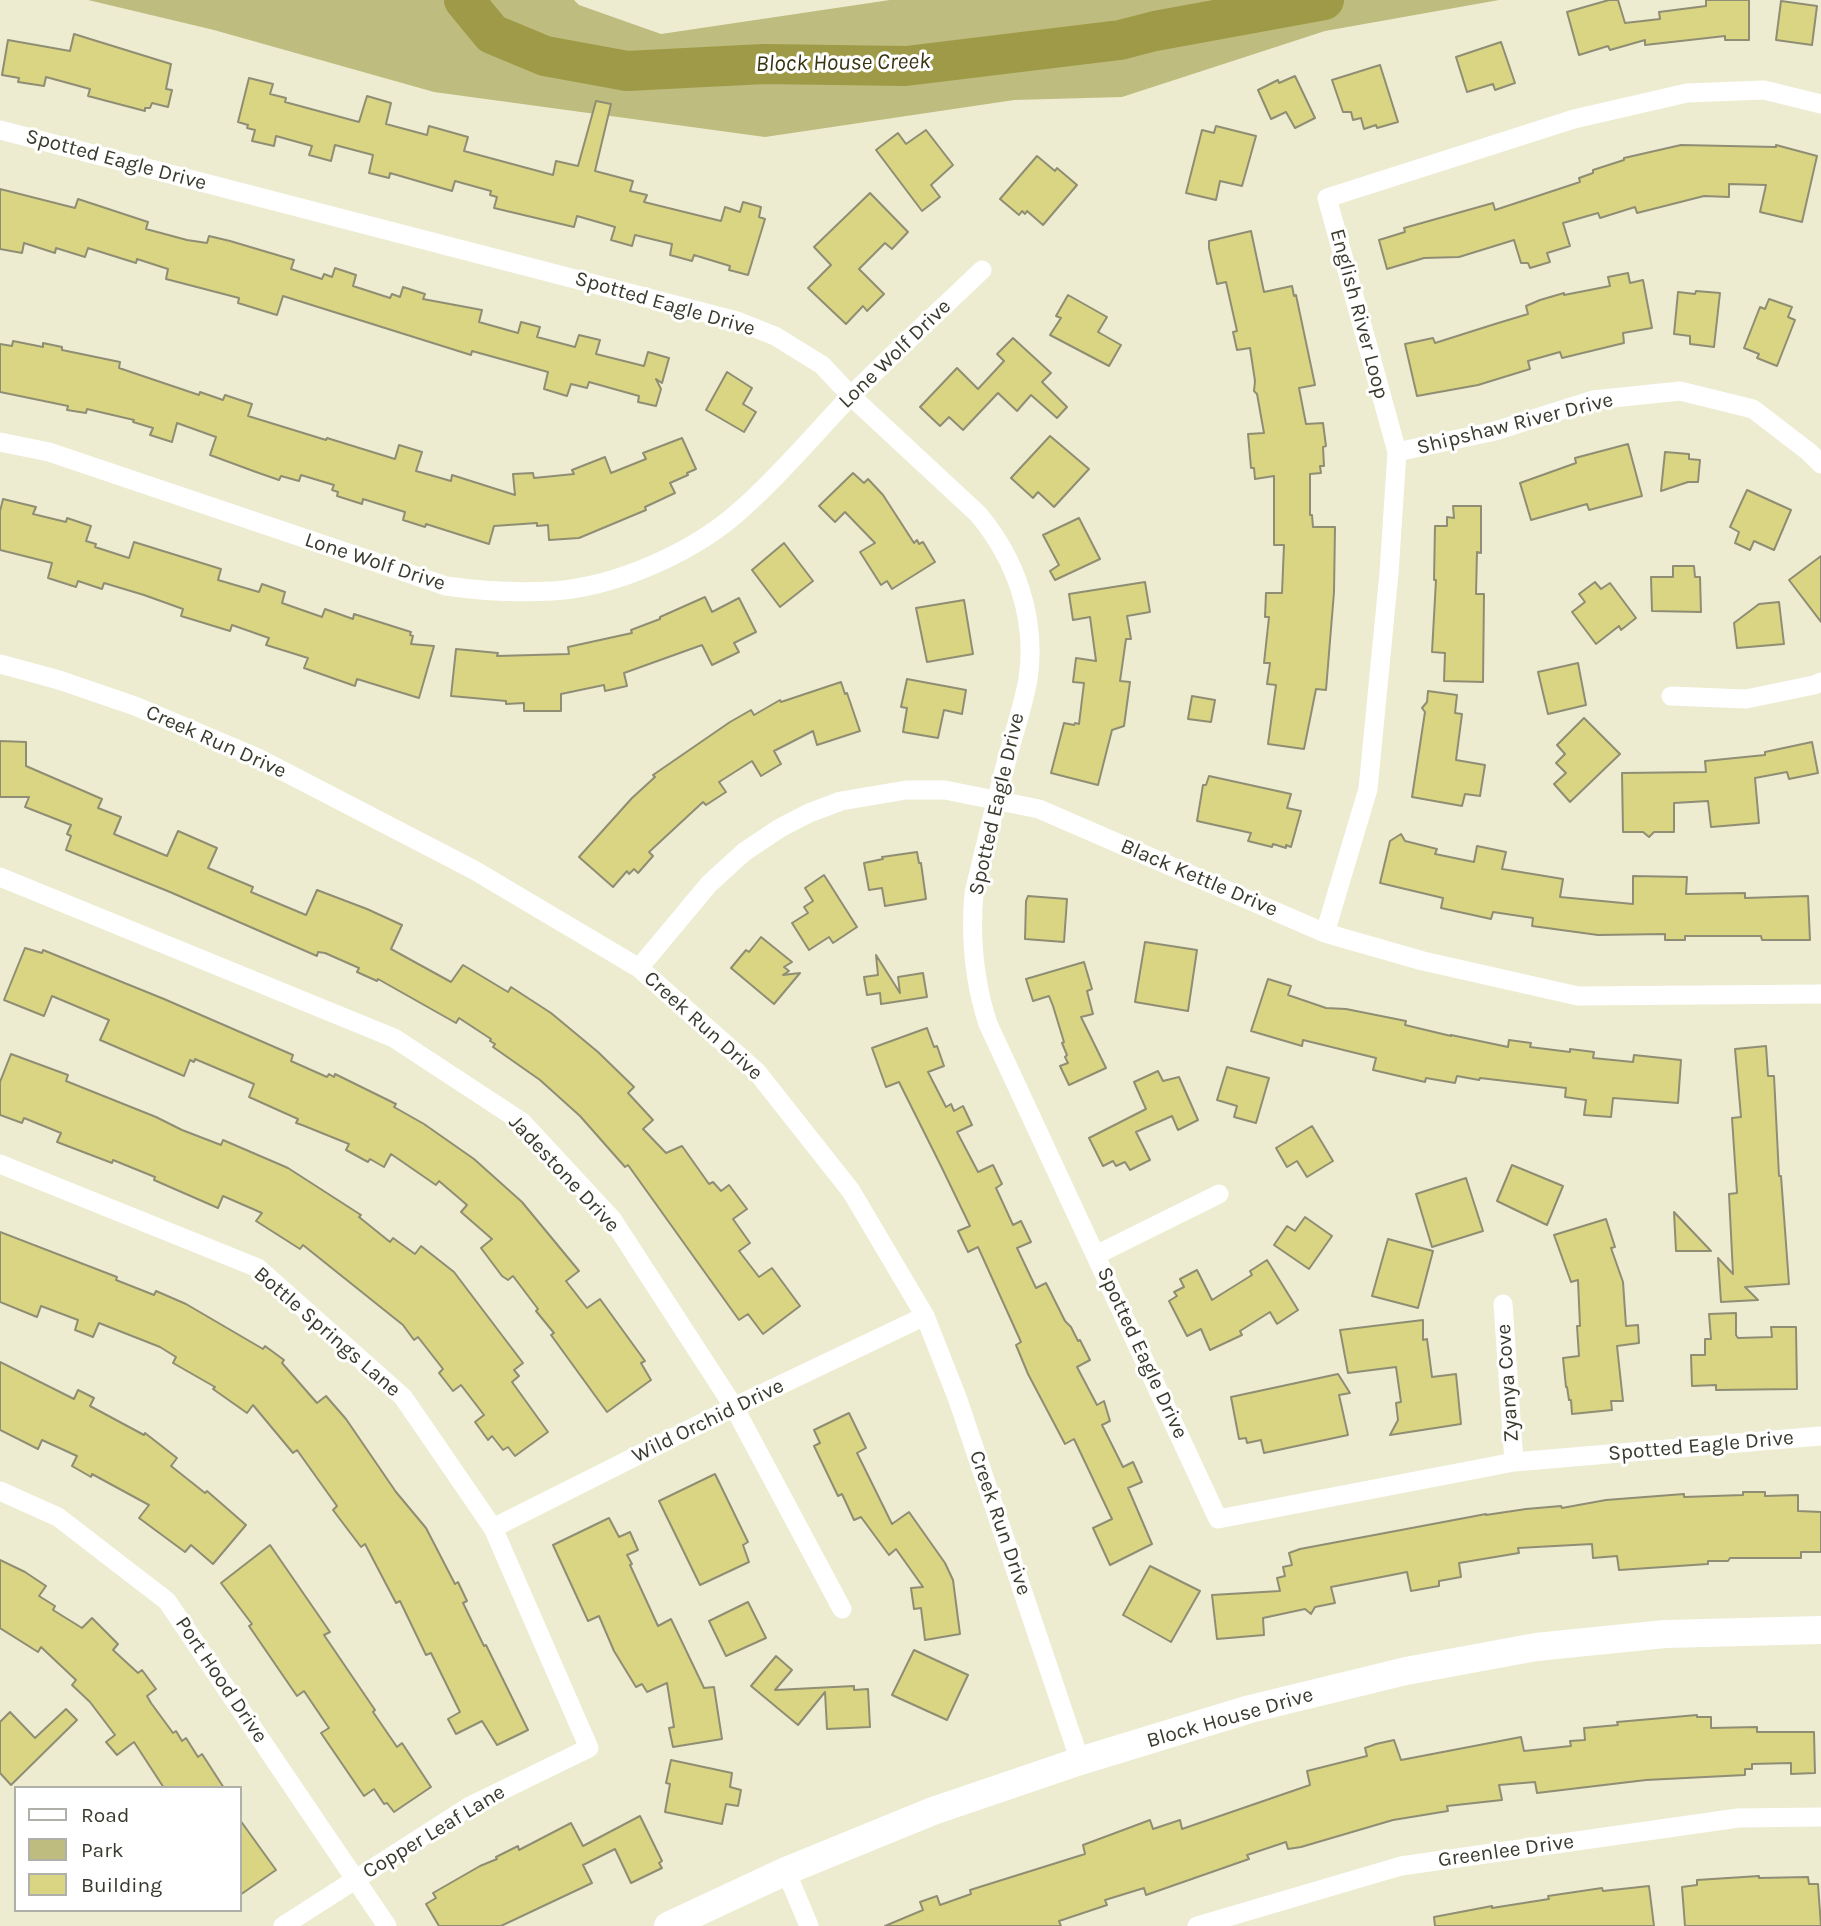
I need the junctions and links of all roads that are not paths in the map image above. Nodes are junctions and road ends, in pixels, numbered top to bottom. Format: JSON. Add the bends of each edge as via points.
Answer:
{"nodes":[{"id":1,"x":1821,"y":104,"type":"edge"},
{"id":2,"x":0,"y":130,"type":"edge"},
{"id":3,"x":982,"y":270,"type":"dead end"},
{"id":4,"x":851,"y":396,"type":"junction"},
{"id":5,"x":0,"y":442,"type":"edge"},
{"id":6,"x":1397,"y":452,"type":"junction"},
{"id":7,"x":1821,"y":464,"type":"edge"},
{"id":8,"x":0,"y":664,"type":"edge"},
{"id":9,"x":1821,"y":682,"type":"edge"},
{"id":10,"x":1671,"y":696,"type":"dead end"},
{"id":11,"x":996,"y":799,"type":"junction"},
{"id":12,"x":0,"y":877,"type":"edge"},
{"id":13,"x":1325,"y":933,"type":"junction"},
{"id":14,"x":639,"y":968,"type":"junction"},
{"id":15,"x":1821,"y":994,"type":"edge"},
{"id":16,"x":0,"y":1164,"type":"edge"},
{"id":17,"x":1219,"y":1194,"type":"dead end"},
{"id":18,"x":1096,"y":1255,"type":"junction"},
{"id":19,"x":1503,"y":1304,"type":"dead end"},
{"id":20,"x":925,"y":1316,"type":"junction"},
{"id":21,"x":734,"y":1407,"type":"junction"},
{"id":22,"x":1821,"y":1436,"type":"edge"},
{"id":23,"x":1514,"y":1462,"type":"junction"},
{"id":24,"x":0,"y":1491,"type":"edge"},
{"id":25,"x":493,"y":1528,"type":"junction"},
{"id":26,"x":842,"y":1609,"type":"dead end"},
{"id":27,"x":1821,"y":1630,"type":"edge"},
{"id":28,"x":589,"y":1748,"type":"joint"},
{"id":29,"x":1080,"y":1761,"type":"junction"},
{"id":30,"x":1821,"y":1817,"type":"edge"},
{"id":31,"x":786,"y":1871,"type":"junction"},
{"id":32,"x":356,"y":1879,"type":"junction"},
{"id":33,"x":283,"y":1926,"type":"edge"},
{"id":34,"x":387,"y":1926,"type":"edge"},
{"id":35,"x":668,"y":1926,"type":"edge"},
{"id":36,"x":809,"y":1926,"type":"edge"},
{"id":37,"x":1198,"y":1926,"type":"edge"}],
"edges":[{"from":1,"to":6,"type":"street","name":"English River Loop","via":[[1764,90],[1687,93],[1574,119],[1327,198]]},
{"from":2,"to":4,"type":"street","name":"Spotted Eagle Drive","via":[[737,321],[812,358]]},
{"from":3,"to":4,"type":"street","name":"Lone Wolf Drive"},
{"from":4,"to":5,"type":"street","name":"Lone Wolf Drive","via":[[744,507],[706,537],[621,575],[554,591],[446,586],[49,452]]},
{"from":4,"to":11,"type":"street","name":"Spotted Eagle Drive","via":[[978,514],[1009,560],[1030,638],[1028,679]]},
{"from":6,"to":7,"type":"street","name":"Shipshaw River Drive","via":[[1495,431],[1593,400],[1680,391],[1753,410]]},
{"from":6,"to":13,"type":"street","name":"English River Loop","via":[[1368,789]]},
{"from":8,"to":14,"type":"street","name":"Creek Run Drive","via":[[135,706],[258,758],[474,870]]},
{"from":9,"to":10,"type":"street","via":[[1746,699]]},
{"from":11,"to":13,"type":"street","name":"Black Kettle Drive","via":[[1039,809]]},
{"from":11,"to":14,"type":"street","name":"Black Kettle Drive","via":[[945,790],[906,790],[841,801],[809,813],[780,828],[726,868]]},
{"from":11,"to":18,"type":"street","name":"Spotted Eagle Drive","via":[[973,905],[971,929],[979,999]]},
{"from":12,"to":21,"type":"street","name":"Jadestone Drive","via":[[394,1038],[522,1122],[612,1219]]},
{"from":13,"to":15,"type":"street","name":"Black Kettle Drive","via":[[1578,996]]},
{"from":14,"to":20,"type":"street","name":"Creek Run Drive","via":[[757,1072],[850,1191]]},
{"from":16,"to":25,"type":"street","name":"Bottle Springs Lane","via":[[258,1268],[403,1397]]},
{"from":17,"to":18,"type":"street"},
{"from":18,"to":23,"type":"street","name":"Spotted Eagle Drive","via":[[1218,1520]]},
{"from":19,"to":23,"type":"street","name":"Zyanya Cove"},
{"from":20,"to":21,"type":"street","name":"Wild Orchid Drive"},
{"from":20,"to":29,"type":"street","name":"Creek Run Drive","via":[[958,1400]]},
{"from":21,"to":25,"type":"street","name":"Wild Orchid Drive"},
{"from":21,"to":26,"type":"street","name":"Jadestone Drive"},
{"from":22,"to":23,"type":"street","name":"Spotted Eagle Drive"},
{"from":24,"to":32,"type":"street","name":"Port Hood Drive","via":[[58,1517],[167,1601]]},
{"from":25,"to":28,"type":"street","name":"Bottle Springs Lane"},
{"from":27,"to":29,"type":"street","name":"Block House Drive","via":[[1665,1634],[1523,1650],[1406,1671],[1250,1709]]},
{"from":28,"to":32,"type":"street","name":"Copper Leaf Lane","via":[[470,1806]]},
{"from":29,"to":31,"type":"street","name":"Block House Drive","via":[[933,1811]]},
{"from":30,"to":37,"type":"street","name":"Greenlee Drive","via":[[1738,1818],[1401,1866]]},
{"from":31,"to":35,"type":"street","name":"Block House Drive"},
{"from":31,"to":36,"type":"street"},
{"from":32,"to":33,"type":"street","name":"Copper Leaf Lane"},
{"from":32,"to":34,"type":"street","name":"Port Hood Drive"}]}
